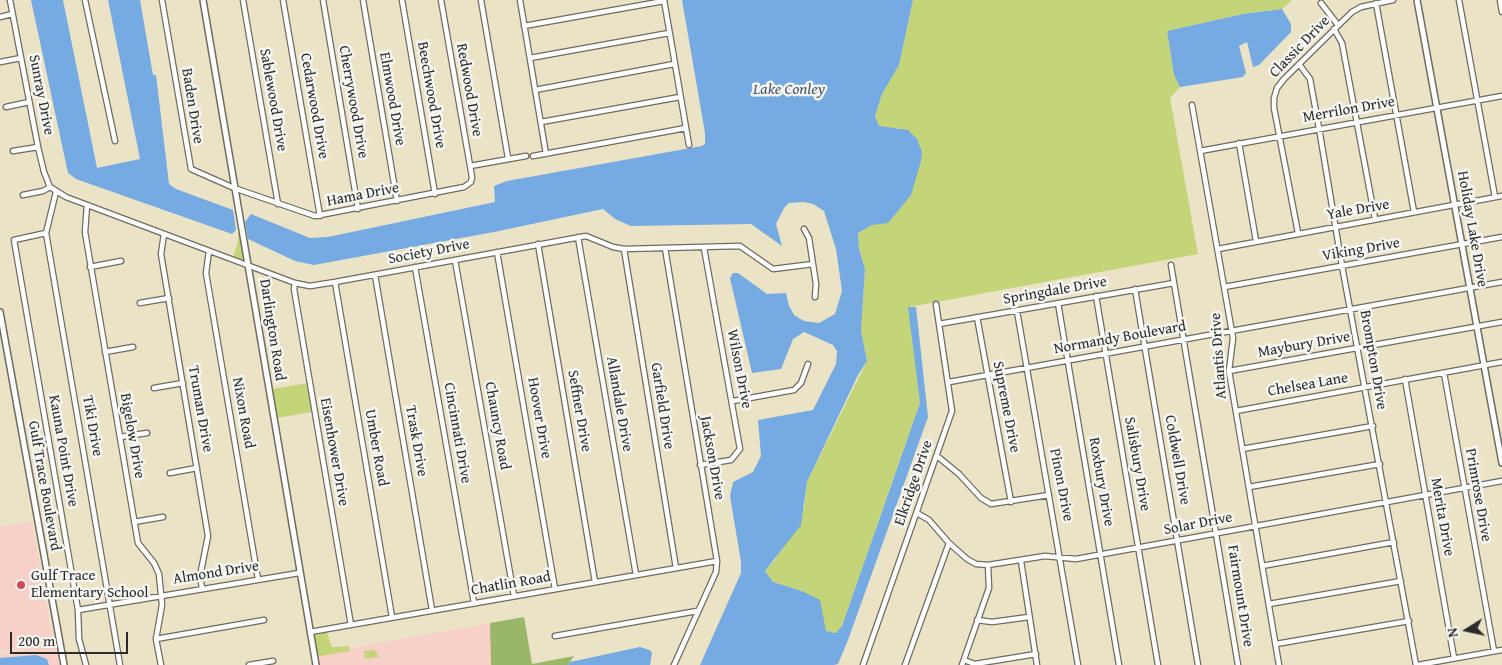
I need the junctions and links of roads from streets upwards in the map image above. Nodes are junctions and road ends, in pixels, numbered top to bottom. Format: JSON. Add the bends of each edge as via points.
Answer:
{"nodes":[{"id":1,"x":10,"y":0,"type":"edge"},
{"id":2,"x":85,"y":0,"type":"edge"},
{"id":3,"x":162,"y":0,"type":"edge"},
{"id":4,"x":203,"y":0,"type":"edge"},
{"id":5,"x":243,"y":0,"type":"edge"},
{"id":6,"x":283,"y":0,"type":"edge"},
{"id":7,"x":323,"y":0,"type":"edge"},
{"id":8,"x":363,"y":0,"type":"edge"},
{"id":9,"x":402,"y":0,"type":"edge"},
{"id":10,"x":441,"y":0,"type":"edge"},
{"id":11,"x":481,"y":0,"type":"edge"},
{"id":12,"x":520,"y":0,"type":"edge"},
{"id":13,"x":664,"y":0,"type":"edge"},
{"id":14,"x":1393,"y":0,"type":"edge"},
{"id":15,"x":1417,"y":0,"type":"edge"},
{"id":16,"x":1459,"y":0,"type":"edge"},
{"id":17,"x":1500,"y":0,"type":"edge"},
{"id":18,"x":1321,"y":3,"type":"dead end"},
{"id":19,"x":1376,"y":3,"type":"junction"},
{"id":20,"x":1502,"y":12,"type":"edge"},
{"id":21,"x":12,"y":14,"type":"junction"},
{"id":22,"x":0,"y":16,"type":"edge"},
{"id":23,"x":524,"y":26,"type":"junction"},
{"id":24,"x":1336,"y":27,"type":"junction"},
{"id":25,"x":669,"y":33,"type":"junction"},
{"id":26,"x":21,"y":58,"type":"junction"},
{"id":27,"x":530,"y":58,"type":"junction"},
{"id":28,"x":0,"y":62,"type":"edge"},
{"id":29,"x":674,"y":64,"type":"junction"},
{"id":30,"x":1299,"y":64,"type":"junction"},
{"id":31,"x":535,"y":90,"type":"junction"},
{"id":32,"x":1502,"y":96,"type":"edge"},
{"id":33,"x":680,"y":97,"type":"junction"},
{"id":34,"x":1477,"y":100,"type":"junction"},
{"id":35,"x":29,"y":102,"type":"junction"},
{"id":36,"x":1192,"y":105,"type":"dead end"},
{"id":37,"x":6,"y":107,"type":"dead end"},
{"id":38,"x":1437,"y":107,"type":"junction"},
{"id":39,"x":1396,"y":115,"type":"junction"},
{"id":40,"x":541,"y":122,"type":"junction"},
{"id":41,"x":1357,"y":122,"type":"junction"},
{"id":42,"x":686,"y":128,"type":"junction"},
{"id":43,"x":1319,"y":128,"type":"junction"},
{"id":44,"x":1280,"y":136,"type":"junction"},
{"id":45,"x":114,"y":141,"type":"dead end"},
{"id":46,"x":1239,"y":143,"type":"junction"},
{"id":47,"x":689,"y":145,"type":"dead end"},
{"id":48,"x":38,"y":147,"type":"junction"},
{"id":49,"x":13,"y":151,"type":"dead end"},
{"id":50,"x":1200,"y":151,"type":"junction"},
{"id":51,"x":546,"y":154,"type":"junction"},
{"id":52,"x":526,"y":156,"type":"dead end"},
{"id":53,"x":533,"y":156,"type":"dead end"},
{"id":54,"x":508,"y":158,"type":"junction"},
{"id":55,"x":470,"y":166,"type":"junction"},
{"id":56,"x":470,"y":185,"type":"joint"},
{"id":57,"x":50,"y":186,"type":"junction"},
{"id":58,"x":234,"y":188,"type":"junction"},
{"id":59,"x":56,"y":192,"type":"junction"},
{"id":60,"x":435,"y":194,"type":"junction"},
{"id":61,"x":23,"y":195,"type":"dead end"},
{"id":62,"x":1502,"y":196,"type":"edge"},
{"id":63,"x":1495,"y":197,"type":"junction"},
{"id":64,"x":397,"y":201,"type":"junction"},
{"id":65,"x":278,"y":204,"type":"junction"},
{"id":66,"x":87,"y":205,"type":"junction"},
{"id":67,"x":1455,"y":205,"type":"junction"},
{"id":68,"x":358,"y":209,"type":"junction"},
{"id":69,"x":1414,"y":212,"type":"junction"},
{"id":70,"x":320,"y":216,"type":"junction"},
{"id":71,"x":1375,"y":220,"type":"junction"},
{"id":72,"x":1335,"y":227,"type":"junction"},
{"id":73,"x":804,"y":229,"type":"dead end"},
{"id":74,"x":1298,"y":233,"type":"junction"},
{"id":75,"x":46,"y":234,"type":"junction"},
{"id":76,"x":164,"y":234,"type":"junction"},
{"id":77,"x":578,"y":237,"type":"junction"},
{"id":78,"x":1502,"y":238,"type":"edge"},
{"id":79,"x":1256,"y":241,"type":"junction"},
{"id":80,"x":538,"y":244,"type":"junction"},
{"id":81,"x":1462,"y":245,"type":"junction"},
{"id":82,"x":624,"y":248,"type":"junction"},
{"id":83,"x":665,"y":248,"type":"junction"},
{"id":84,"x":704,"y":248,"type":"junction"},
{"id":85,"x":1218,"y":248,"type":"junction"},
{"id":86,"x":209,"y":251,"type":"junction"},
{"id":87,"x":497,"y":252,"type":"junction"},
{"id":88,"x":455,"y":260,"type":"junction"},
{"id":89,"x":122,"y":261,"type":"dead end"},
{"id":90,"x":813,"y":264,"type":"junction"},
{"id":91,"x":248,"y":265,"type":"junction"},
{"id":92,"x":1171,"y":265,"type":"dead end"},
{"id":93,"x":1342,"y":266,"type":"junction"},
{"id":94,"x":90,"y":267,"type":"junction"},
{"id":95,"x":415,"y":267,"type":"junction"},
{"id":96,"x":375,"y":275,"type":"junction"},
{"id":97,"x":334,"y":282,"type":"junction"},
{"id":98,"x":1174,"y":282,"type":"junction"},
{"id":99,"x":1502,"y":282,"type":"edge"},
{"id":100,"x":295,"y":283,"type":"junction"},
{"id":101,"x":1224,"y":287,"type":"junction"},
{"id":102,"x":1470,"y":288,"type":"junction"},
{"id":103,"x":1135,"y":289,"type":"junction"},
{"id":104,"x":1096,"y":296,"type":"junction"},
{"id":105,"x":815,"y":297,"type":"dead end"},
{"id":106,"x":169,"y":298,"type":"junction"},
{"id":107,"x":140,"y":302,"type":"dead end"},
{"id":108,"x":1058,"y":303,"type":"junction"},
{"id":109,"x":936,"y":304,"type":"dead end"},
{"id":110,"x":1351,"y":309,"type":"junction"},
{"id":111,"x":1018,"y":310,"type":"junction"},
{"id":112,"x":0,"y":312,"type":"edge"},
{"id":113,"x":977,"y":318,"type":"junction"},
{"id":114,"x":1502,"y":322,"type":"edge"},
{"id":115,"x":939,"y":324,"type":"junction"},
{"id":116,"x":1477,"y":326,"type":"junction"},
{"id":117,"x":1,"y":327,"type":"edge"},
{"id":118,"x":1231,"y":330,"type":"junction"},
{"id":119,"x":1184,"y":340,"type":"junction"},
{"id":120,"x":133,"y":347,"type":"dead end"},
{"id":121,"x":1145,"y":347,"type":"junction"},
{"id":122,"x":1358,"y":348,"type":"junction"},
{"id":123,"x":105,"y":352,"type":"junction"},
{"id":124,"x":1106,"y":354,"type":"junction"},
{"id":125,"x":1067,"y":361,"type":"junction"},
{"id":126,"x":1502,"y":362,"type":"edge"},
{"id":127,"x":808,"y":364,"type":"dead end"},
{"id":128,"x":1484,"y":366,"type":"junction"},
{"id":129,"x":1028,"y":368,"type":"junction"},
{"id":130,"x":1229,"y":371,"type":"junction"},
{"id":131,"x":1444,"y":373,"type":"junction"},
{"id":132,"x":986,"y":375,"type":"junction"},
{"id":133,"x":1405,"y":380,"type":"junction"},
{"id":134,"x":949,"y":382,"type":"junction"},
{"id":135,"x":182,"y":383,"type":"junction"},
{"id":136,"x":1366,"y":387,"type":"junction"},
{"id":137,"x":154,"y":388,"type":"dead end"},
{"id":138,"x":733,"y":401,"type":"junction"},
{"id":139,"x":1236,"y":410,"type":"junction"},
{"id":140,"x":1373,"y":426,"type":"junction"},
{"id":141,"x":148,"y":432,"type":"dead end"},
{"id":142,"x":120,"y":437,"type":"junction"},
{"id":143,"x":1242,"y":449,"type":"junction"},
{"id":144,"x":937,"y":456,"type":"junction"},
{"id":145,"x":1502,"y":463,"type":"edge"},
{"id":146,"x":1380,"y":464,"type":"junction"},
{"id":147,"x":700,"y":465,"type":"junction"},
{"id":148,"x":197,"y":468,"type":"junction"},
{"id":149,"x":170,"y":473,"type":"dead end"},
{"id":150,"x":1502,"y":482,"type":"edge"},
{"id":151,"x":1249,"y":487,"type":"junction"},
{"id":152,"x":1464,"y":488,"type":"junction"},
{"id":153,"x":1049,"y":495,"type":"junction"},
{"id":154,"x":1426,"y":495,"type":"junction"},
{"id":155,"x":1010,"y":502,"type":"junction"},
{"id":156,"x":1387,"y":502,"type":"junction"},
{"id":157,"x":917,"y":513,"type":"junction"},
{"id":158,"x":163,"y":517,"type":"dead end"},
{"id":159,"x":134,"y":522,"type":"junction"},
{"id":160,"x":1255,"y":526,"type":"junction"},
{"id":161,"x":1217,"y":534,"type":"junction"},
{"id":162,"x":1178,"y":541,"type":"junction"},
{"id":163,"x":1394,"y":542,"type":"junction"},
{"id":164,"x":949,"y":543,"type":"junction"},
{"id":165,"x":1139,"y":548,"type":"junction"},
{"id":166,"x":1100,"y":555,"type":"junction"},
{"id":167,"x":1060,"y":558,"type":"junction"},
{"id":168,"x":717,"y":561,"type":"junction"},
{"id":169,"x":1021,"y":561,"type":"junction"},
{"id":170,"x":988,"y":565,"type":"junction"},
{"id":171,"x":1262,"y":566,"type":"junction"},
{"id":172,"x":676,"y":568,"type":"junction"},
{"id":173,"x":299,"y":573,"type":"junction"},
{"id":174,"x":636,"y":574,"type":"junction"},
{"id":175,"x":258,"y":579,"type":"junction"},
{"id":176,"x":1401,"y":581,"type":"junction"},
{"id":177,"x":595,"y":582,"type":"junction"},
{"id":178,"x":202,"y":588,"type":"junction"},
{"id":179,"x":555,"y":589,"type":"junction"},
{"id":180,"x":162,"y":595,"type":"junction"},
{"id":181,"x":514,"y":596,"type":"junction"},
{"id":182,"x":474,"y":603,"type":"junction"},
{"id":183,"x":110,"y":604,"type":"junction"},
{"id":184,"x":1269,"y":604,"type":"junction"},
{"id":185,"x":78,"y":610,"type":"junction"},
{"id":186,"x":432,"y":610,"type":"junction"},
{"id":187,"x":697,"y":612,"type":"junction"},
{"id":188,"x":1029,"y":617,"type":"junction"},
{"id":189,"x":392,"y":618,"type":"junction"},
{"id":190,"x":264,"y":620,"type":"dead end"},
{"id":191,"x":978,"y":620,"type":"junction"},
{"id":192,"x":1409,"y":621,"type":"junction"},
{"id":193,"x":351,"y":625,"type":"junction"},
{"id":194,"x":310,"y":632,"type":"junction"},
{"id":195,"x":555,"y":636,"type":"dead end"},
{"id":196,"x":156,"y":639,"type":"junction"},
{"id":197,"x":1276,"y":644,"type":"junction"},
{"id":198,"x":1502,"y":650,"type":"edge"},
{"id":199,"x":1494,"y":651,"type":"junction"},
{"id":200,"x":1036,"y":654,"type":"junction"},
{"id":201,"x":1454,"y":658,"type":"junction"},
{"id":202,"x":272,"y":661,"type":"dead end"},
{"id":203,"x":963,"y":663,"type":"edge"},
{"id":204,"x":64,"y":665,"type":"edge"},
{"id":205,"x":86,"y":665,"type":"edge"},
{"id":206,"x":120,"y":665,"type":"edge"},
{"id":207,"x":162,"y":665,"type":"edge"},
{"id":208,"x":249,"y":665,"type":"edge"},
{"id":209,"x":316,"y":665,"type":"edge"},
{"id":210,"x":674,"y":665,"type":"edge"},
{"id":211,"x":863,"y":665,"type":"edge"},
{"id":212,"x":905,"y":665,"type":"edge"},
{"id":213,"x":1037,"y":665,"type":"edge"},
{"id":214,"x":1078,"y":665,"type":"edge"},
{"id":215,"x":1119,"y":665,"type":"edge"},
{"id":216,"x":1158,"y":665,"type":"edge"},
{"id":217,"x":1198,"y":665,"type":"edge"},
{"id":218,"x":1238,"y":665,"type":"edge"},
{"id":219,"x":1279,"y":665,"type":"edge"},
{"id":220,"x":1417,"y":665,"type":"edge"}],
"edges":[{"from":1,"to":21,"type":"street","name":"Sunray Drive"},
{"from":2,"to":45,"type":"street"},
{"from":3,"to":58,"type":"street","name":"Baden Drive","via":[[190,167],[194,172]]},
{"from":4,"to":58,"type":"street","name":"Darlington Road"},
{"from":5,"to":65,"type":"street","name":"Sablewood Drive"},
{"from":6,"to":70,"type":"street","name":"Cedarwood Drive"},
{"from":7,"to":68,"type":"street","name":"Cherrywood Drive"},
{"from":8,"to":64,"type":"street","name":"Elmwood Drive"},
{"from":9,"to":60,"type":"street","name":"Beechwood Drive"},
{"from":10,"to":55,"type":"street","name":"Redwood Drive"},
{"from":11,"to":54,"type":"street"},
{"from":12,"to":23,"type":"street"},
{"from":13,"to":23,"type":"street"},
{"from":13,"to":25,"type":"street"},
{"from":14,"to":19,"type":"street","name":"Classic Drive"},
{"from":15,"to":38,"type":"street","name":"Holiday Lake Drive"},
{"from":16,"to":34,"type":"street"},
{"from":17,"to":20,"type":"street"},
{"from":18,"to":24,"type":"street"},
{"from":19,"to":24,"type":"street","name":"Classic Drive","via":[[1352,12]]},
{"from":19,"to":39,"type":"street"},
{"from":21,"to":22,"type":"street"},
{"from":21,"to":26,"type":"street","name":"Sunray Drive"},
{"from":23,"to":27,"type":"street"},
{"from":24,"to":30,"type":"street","name":"Classic Drive"},
{"from":24,"to":41,"type":"street"},
{"from":25,"to":27,"type":"street"},
{"from":25,"to":29,"type":"street"},
{"from":26,"to":28,"type":"street"},
{"from":26,"to":35,"type":"street","name":"Sunray Drive"},
{"from":27,"to":31,"type":"street"},
{"from":29,"to":31,"type":"street"},
{"from":29,"to":33,"type":"street"},
{"from":30,"to":43,"type":"street","name":"Brompton Drive","via":[[1310,79]]},
{"from":30,"to":44,"type":"street","name":"Classic Drive","via":[[1284,78],[1274,98]]},
{"from":31,"to":40,"type":"street"},
{"from":32,"to":34,"type":"street","name":"Merrilon Drive"},
{"from":33,"to":40,"type":"street"},
{"from":33,"to":42,"type":"street"},
{"from":34,"to":38,"type":"street","name":"Merrilon Drive"},
{"from":34,"to":63,"type":"street"},
{"from":35,"to":37,"type":"street"},
{"from":35,"to":48,"type":"street","name":"Sunray Drive"},
{"from":36,"to":50,"type":"street","name":"Atlantis Drive"},
{"from":38,"to":39,"type":"street","name":"Merrilon Drive"},
{"from":38,"to":67,"type":"street","name":"Holiday Lake Drive"},
{"from":39,"to":41,"type":"street","name":"Merrilon Drive"},
{"from":39,"to":69,"type":"street"},
{"from":40,"to":51,"type":"street"},
{"from":41,"to":43,"type":"street","name":"Merrilon Drive"},
{"from":41,"to":71,"type":"street"},
{"from":42,"to":47,"type":"street"},
{"from":42,"to":51,"type":"street"},
{"from":43,"to":44,"type":"street","name":"Merrilon Drive"},
{"from":43,"to":72,"type":"street","name":"Brompton Drive"},
{"from":44,"to":46,"type":"street","name":"Merrilon Drive"},
{"from":44,"to":74,"type":"street","name":"Classic Drive"},
{"from":46,"to":50,"type":"street","name":"Merrilon Drive"},
{"from":46,"to":79,"type":"street"},
{"from":48,"to":49,"type":"street"},
{"from":48,"to":57,"type":"street","name":"Sunray Drive"},
{"from":50,"to":85,"type":"street","name":"Atlantis Drive"},
{"from":51,"to":53,"type":"street"},
{"from":52,"to":54,"type":"street"},
{"from":54,"to":55,"type":"street"},
{"from":55,"to":56,"type":"street","name":"Redwood Drive"},
{"from":56,"to":60,"type":"street","name":"Hama Drive"},
{"from":57,"to":59,"type":"street","name":"Sunray Drive"},
{"from":57,"to":61,"type":"street","via":[[43,191]]},
{"from":58,"to":65,"type":"street","name":"Hama Drive"},
{"from":58,"to":91,"type":"street","name":"Darlington Road"},
{"from":59,"to":66,"type":"street","name":"Society Drive"},
{"from":59,"to":75,"type":"street","name":"Tiki Drive"},
{"from":60,"to":64,"type":"street","name":"Hama Drive"},
{"from":62,"to":63,"type":"street","name":"Yale Drive"},
{"from":63,"to":67,"type":"street","name":"Yale Drive"},
{"from":64,"to":68,"type":"street","name":"Hama Drive"},
{"from":65,"to":70,"type":"street","name":"Hama Drive"},
{"from":66,"to":76,"type":"street","name":"Society Drive"},
{"from":66,"to":94,"type":"street","name":"Bigelow Drive","via":[[84,225]]},
{"from":67,"to":69,"type":"street","name":"Yale Drive"},
{"from":67,"to":81,"type":"street","name":"Holiday Lake Drive"},
{"from":68,"to":70,"type":"street","name":"Hama Drive"},
{"from":69,"to":71,"type":"street","name":"Yale Drive"},
{"from":71,"to":72,"type":"street","name":"Yale Drive"},
{"from":72,"to":74,"type":"street","name":"Yale Drive"},
{"from":72,"to":93,"type":"street","name":"Brompton Drive"},
{"from":73,"to":90,"type":"street","via":[[809,238]]},
{"from":74,"to":79,"type":"street","name":"Yale Drive"},
{"from":75,"to":183,"type":"street","name":"Tiki Drive"},
{"from":75,"to":185,"type":"street","name":"Kauna Point Drive","via":[[14,240]]},
{"from":76,"to":86,"type":"street","name":"Society Drive"},
{"from":76,"to":106,"type":"street","name":"Truman Drive","via":[[161,254]]},
{"from":77,"to":80,"type":"street","name":"Society Drive"},
{"from":77,"to":82,"type":"street","name":"Society Drive","via":[[591,237],[613,247]]},
{"from":77,"to":174,"type":"street","name":"Allandale Drive"},
{"from":78,"to":81,"type":"street","name":"Viking Drive"},
{"from":79,"to":85,"type":"street","name":"Yale Drive"},
{"from":80,"to":87,"type":"street","name":"Society Drive"},
{"from":80,"to":177,"type":"street","name":"Seffner Drive"},
{"from":81,"to":93,"type":"street","name":"Viking Drive"},
{"from":81,"to":102,"type":"street","name":"Holiday Lake Drive"},
{"from":82,"to":83,"type":"street","name":"Society Drive"},
{"from":82,"to":172,"type":"street","name":"Garfield Drive"},
{"from":83,"to":84,"type":"street","name":"Society Drive"},
{"from":83,"to":147,"type":"street","name":"Jackson Drive"},
{"from":84,"to":90,"type":"street","name":"Society Drive","via":[[740,246],[773,270]]},
{"from":84,"to":138,"type":"street","name":"Wilson Drive"},
{"from":85,"to":101,"type":"street","name":"Atlantis Drive"},
{"from":86,"to":91,"type":"street","name":"Society Drive"},
{"from":86,"to":175,"type":"street","name":"Nixon Road","via":[[206,273]]},
{"from":87,"to":88,"type":"street","name":"Society Drive"},
{"from":87,"to":179,"type":"street","name":"Hoover Drive"},
{"from":88,"to":95,"type":"street","name":"Society Drive"},
{"from":88,"to":181,"type":"street","name":"Chauncy Road"},
{"from":89,"to":94,"type":"street"},
{"from":90,"to":105,"type":"street"},
{"from":91,"to":100,"type":"street","name":"Society Drive"},
{"from":91,"to":173,"type":"street","name":"Darlington Road"},
{"from":92,"to":98,"type":"street","name":"Fairmount Drive"},
{"from":93,"to":101,"type":"street","name":"Viking Drive"},
{"from":93,"to":110,"type":"street","name":"Brompton Drive"},
{"from":94,"to":123,"type":"street","name":"Bigelow Drive"},
{"from":95,"to":96,"type":"street","name":"Society Drive"},
{"from":95,"to":182,"type":"street","name":"Cincinnati Drive"},
{"from":96,"to":97,"type":"street","name":"Society Drive"},
{"from":96,"to":186,"type":"street","name":"Trask Drive"},
{"from":97,"to":100,"type":"street","name":"Society Drive","via":[[310,286]]},
{"from":97,"to":189,"type":"street","name":"Umber Road"},
{"from":98,"to":103,"type":"street","name":"Springdale Drive"},
{"from":98,"to":119,"type":"street","name":"Fairmount Drive"},
{"from":99,"to":102,"type":"street","name":"Normandy Boulevard"},
{"from":100,"to":193,"type":"street","name":"Eisenhower Drive"},
{"from":101,"to":118,"type":"street","name":"Atlantis Drive"},
{"from":102,"to":110,"type":"street","name":"Normandy Boulevard"},
{"from":102,"to":116,"type":"street","name":"Holiday Lake Drive"},
{"from":103,"to":104,"type":"street","name":"Springdale Drive"},
{"from":103,"to":121,"type":"street","name":"Coldwell Drive"},
{"from":104,"to":108,"type":"street","name":"Springdale Drive"},
{"from":104,"to":124,"type":"street","name":"Salisbury Drive"},
{"from":106,"to":107,"type":"street"},
{"from":106,"to":135,"type":"street","name":"Truman Drive"},
{"from":108,"to":111,"type":"street","name":"Springdale Drive"},
{"from":108,"to":125,"type":"street","name":"Roxbury Drive"},
{"from":109,"to":115,"type":"street","name":"Elkridge Drive"},
{"from":110,"to":118,"type":"street","name":"Normandy Boulevard"},
{"from":110,"to":122,"type":"street","name":"Brompton Drive"},
{"from":111,"to":113,"type":"street","name":"Springdale Drive"},
{"from":111,"to":129,"type":"street","name":"Pinon Drive"},
{"from":112,"to":117,"type":"street","name":"Gulf Trace Boulevard"},
{"from":113,"to":115,"type":"street","name":"Springdale Drive"},
{"from":113,"to":132,"type":"street","name":"Supreme Drive"},
{"from":114,"to":116,"type":"street","name":"Maybury Drive"},
{"from":115,"to":134,"type":"street","name":"Elkridge Drive"},
{"from":116,"to":122,"type":"street","name":"Maybury Drive"},
{"from":116,"to":128,"type":"street","name":"Holiday Lake Drive"},
{"from":117,"to":204,"type":"street","name":"Gulf Trace Boulevard"},
{"from":118,"to":119,"type":"street","name":"Normandy Boulevard"},
{"from":118,"to":130,"type":"street","name":"Atlantis Drive"},
{"from":119,"to":121,"type":"street","name":"Normandy Boulevard"},
{"from":119,"to":161,"type":"street","name":"Fairmount Drive"},
{"from":120,"to":123,"type":"street"},
{"from":121,"to":124,"type":"street","name":"Normandy Boulevard"},
{"from":121,"to":162,"type":"street","name":"Coldwell Drive"},
{"from":122,"to":130,"type":"street","name":"Maybury Drive"},
{"from":122,"to":136,"type":"street","name":"Brompton Drive"},
{"from":123,"to":142,"type":"street","name":"Bigelow Drive"},
{"from":124,"to":125,"type":"street","name":"Normandy Boulevard"},
{"from":124,"to":165,"type":"street","name":"Salisbury Drive"},
{"from":125,"to":129,"type":"street","name":"Normandy Boulevard"},
{"from":125,"to":166,"type":"street","name":"Roxbury Drive"},
{"from":126,"to":128,"type":"street","name":"Chelsea Lane"},
{"from":127,"to":138,"type":"street","via":[[801,383],[794,390]]},
{"from":128,"to":131,"type":"street","name":"Chelsea Lane"},
{"from":128,"to":145,"type":"street","name":"Holiday Lake Drive"},
{"from":129,"to":132,"type":"street","name":"Normandy Boulevard"},
{"from":129,"to":153,"type":"street","name":"Pinon Drive"},
{"from":130,"to":139,"type":"street","name":"Atlantis Drive"},
{"from":131,"to":133,"type":"street","name":"Chelsea Lane"},
{"from":131,"to":152,"type":"street","name":"Primrose Drive"},
{"from":132,"to":134,"type":"street","name":"Normandy Boulevard"},
{"from":132,"to":155,"type":"street","name":"Supreme Drive"},
{"from":133,"to":136,"type":"street","name":"Chelsea Lane"},
{"from":133,"to":154,"type":"street","name":"Merita Drive"},
{"from":134,"to":144,"type":"street","name":"Elkridge Drive","via":[[952,411]]},
{"from":135,"to":137,"type":"street"},
{"from":135,"to":148,"type":"street","name":"Truman Drive"},
{"from":136,"to":139,"type":"street","name":"Chelsea Lane"},
{"from":136,"to":140,"type":"street","name":"Brompton Drive"},
{"from":138,"to":147,"type":"street","name":"Wilson Drive","via":[[739,453],[731,460]]},
{"from":139,"to":143,"type":"street","name":"Atlantis Drive"},
{"from":140,"to":143,"type":"street"},
{"from":140,"to":146,"type":"street","name":"Brompton Drive"},
{"from":141,"to":142,"type":"street"},
{"from":142,"to":159,"type":"street","name":"Bigelow Drive"},
{"from":143,"to":151,"type":"street","name":"Atlantis Drive"},
{"from":144,"to":155,"type":"street","via":[[981,498],[996,504]]},
{"from":144,"to":157,"type":"street","name":"Elkridge Drive"},
{"from":146,"to":151,"type":"street"},
{"from":146,"to":156,"type":"street","name":"Brompton Drive"},
{"from":147,"to":168,"type":"street","name":"Jackson Drive"},
{"from":148,"to":149,"type":"street"},
{"from":148,"to":178,"type":"street","name":"Truman Drive","via":[[208,536],[200,576]]},
{"from":150,"to":152,"type":"street","name":"Solar Drive"},
{"from":151,"to":160,"type":"street","name":"Atlantis Drive"},
{"from":152,"to":154,"type":"street","name":"Solar Drive"},
{"from":152,"to":199,"type":"street","name":"Primrose Drive"},
{"from":153,"to":155,"type":"street"},
{"from":153,"to":167,"type":"street","name":"Pinon Drive"},
{"from":154,"to":156,"type":"street","name":"Solar Drive"},
{"from":154,"to":201,"type":"street","name":"Merita Drive"},
{"from":156,"to":160,"type":"street","name":"Solar Drive"},
{"from":156,"to":163,"type":"street","name":"Brompton Drive"},
{"from":157,"to":164,"type":"street","name":"Solar Drive","via":[[929,520]]},
{"from":157,"to":211,"type":"street","name":"Elkridge Drive"},
{"from":158,"to":159,"type":"street"},
{"from":159,"to":180,"type":"street","name":"Bigelow Drive","via":[[138,543],[158,569]]},
{"from":160,"to":161,"type":"street","name":"Solar Drive"},
{"from":160,"to":171,"type":"street","name":"Atlantis Drive"},
{"from":161,"to":162,"type":"street","name":"Solar Drive"},
{"from":161,"to":218,"type":"street","name":"Fairmount Drive"},
{"from":162,"to":165,"type":"street","name":"Solar Drive"},
{"from":162,"to":217,"type":"street","name":"Coldwell Drive"},
{"from":163,"to":171,"type":"street"},
{"from":163,"to":176,"type":"street","name":"Brompton Drive"},
{"from":164,"to":170,"type":"street","name":"Solar Drive","via":[[967,559]]},
{"from":164,"to":212,"type":"street"},
{"from":165,"to":166,"type":"street","name":"Solar Drive"},
{"from":165,"to":216,"type":"street","name":"Salisbury Drive"},
{"from":166,"to":167,"type":"street","name":"Solar Drive"},
{"from":166,"to":215,"type":"street","name":"Roxbury Drive"},
{"from":167,"to":169,"type":"street","name":"Solar Drive","via":[[1045,556]]},
{"from":167,"to":214,"type":"street","name":"Pinon Drive"},
{"from":168,"to":172,"type":"street","name":"Chatlin Road"},
{"from":168,"to":187,"type":"street","name":"Jackson Drive","via":[[716,572]]},
{"from":169,"to":170,"type":"street","name":"Solar Drive"},
{"from":169,"to":188,"type":"street"},
{"from":170,"to":191,"type":"street","via":[[989,588]]},
{"from":171,"to":184,"type":"street","name":"Atlantis Drive"},
{"from":172,"to":174,"type":"street","name":"Chatlin Road"},
{"from":173,"to":175,"type":"street","name":"Almond Drive"},
{"from":173,"to":194,"type":"street","name":"Darlington Road"},
{"from":174,"to":177,"type":"street","name":"Chatlin Road"},
{"from":175,"to":178,"type":"street","name":"Almond Drive"},
{"from":176,"to":184,"type":"street"},
{"from":176,"to":192,"type":"street","name":"Brompton Drive"},
{"from":177,"to":179,"type":"street","name":"Chatlin Road"},
{"from":178,"to":180,"type":"street","name":"Almond Drive"},
{"from":179,"to":181,"type":"street","name":"Chatlin Road"},
{"from":180,"to":183,"type":"street","name":"Almond Drive"},
{"from":180,"to":196,"type":"street","name":"Bigelow Drive"},
{"from":181,"to":182,"type":"street","name":"Chatlin Road"},
{"from":182,"to":186,"type":"street","name":"Chatlin Road"},
{"from":183,"to":185,"type":"street","name":"Almond Drive"},
{"from":183,"to":206,"type":"street","name":"Tiki Drive"},
{"from":184,"to":197,"type":"street","name":"Atlantis Drive"},
{"from":185,"to":205,"type":"street","name":"Kauna Point Drive","via":[[79,639]]},
{"from":186,"to":189,"type":"street","name":"Chatlin Road"},
{"from":187,"to":195,"type":"street"},
{"from":187,"to":210,"type":"street","name":"Jackson Drive"},
{"from":188,"to":191,"type":"street","via":[[992,622]]},
{"from":188,"to":200,"type":"street"},
{"from":189,"to":193,"type":"street","name":"Chatlin Road"},
{"from":190,"to":196,"type":"street"},
{"from":191,"to":203,"type":"street"},
{"from":192,"to":197,"type":"street"},
{"from":192,"to":220,"type":"street","name":"Brompton Drive"},
{"from":193,"to":194,"type":"street","name":"Chatlin Road"},
{"from":194,"to":209,"type":"street","name":"Darlington Road"},
{"from":196,"to":207,"type":"street","name":"Bigelow Drive"},
{"from":197,"to":219,"type":"street","name":"Atlantis Drive"},
{"from":198,"to":199,"type":"street"},
{"from":199,"to":201,"type":"street"},
{"from":200,"to":203,"type":"street"},
{"from":200,"to":213,"type":"street"},
{"from":201,"to":220,"type":"street"},
{"from":202,"to":208,"type":"street"}]}
